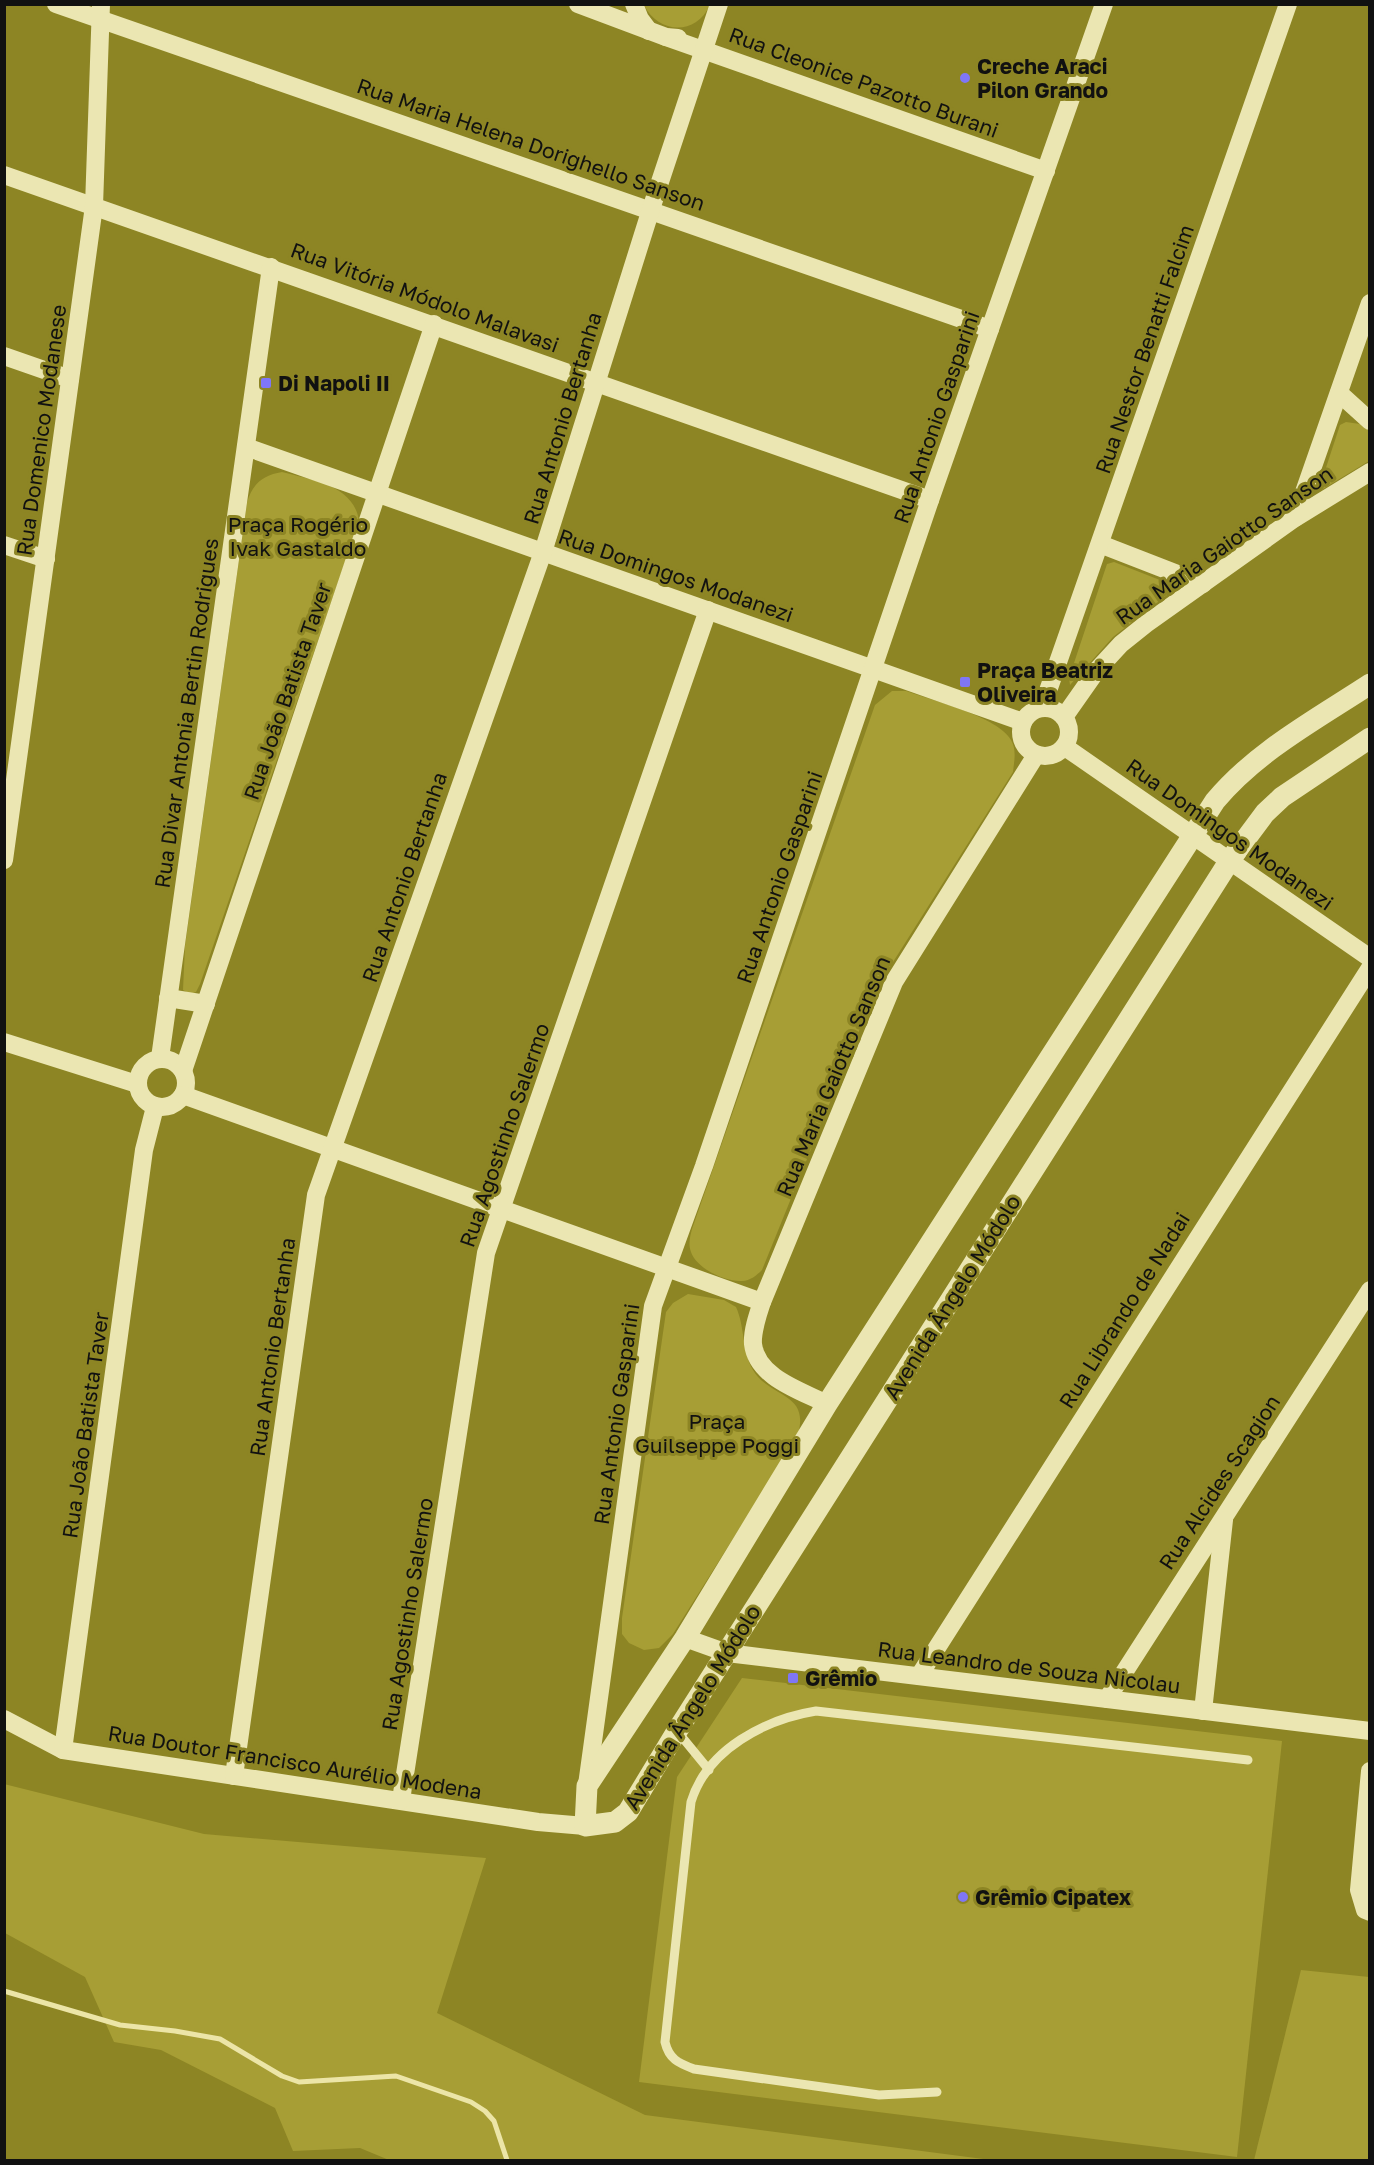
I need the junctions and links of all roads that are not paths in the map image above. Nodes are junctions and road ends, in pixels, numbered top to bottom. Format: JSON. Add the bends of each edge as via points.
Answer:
{"nodes":[{"id":1,"x":56,"y":4,"type":"edge"},
{"id":2,"x":578,"y":4,"type":"edge"},
{"id":3,"x":634,"y":4,"type":"edge"},
{"id":4,"x":1104,"y":4,"type":"edge"},
{"id":5,"x":1288,"y":4,"type":"edge"},
{"id":6,"x":717,"y":10,"type":"edge"},
{"id":7,"x":100,"y":12,"type":"edge"},
{"id":8,"x":657,"y":34,"type":"junction"},
{"id":9,"x":704,"y":50,"type":"junction"},
{"id":10,"x":1046,"y":171,"type":"junction"},
{"id":11,"x":4,"y":175,"type":"edge"},
{"id":12,"x":94,"y":206,"type":"junction"},
{"id":13,"x":651,"y":209,"type":"junction"},
{"id":14,"x":271,"y":267,"type":"junction"},
{"id":15,"x":1370,"y":303,"type":"edge"},
{"id":16,"x":434,"y":324,"type":"junction"},
{"id":17,"x":990,"y":329,"type":"junction"},
{"id":18,"x":4,"y":356,"type":"edge"},
{"id":19,"x":70,"y":379,"type":"junction"},
{"id":20,"x":597,"y":382,"type":"junction"},
{"id":21,"x":1339,"y":393,"type":"junction"},
{"id":22,"x":1370,"y":421,"type":"edge"},
{"id":23,"x":246,"y":447,"type":"junction"},
{"id":24,"x":1370,"y":472,"type":"edge"},
{"id":25,"x":377,"y":494,"type":"junction"},
{"id":26,"x":930,"y":500,"type":"junction"},
{"id":27,"x":1295,"y":518,"type":"junction"},
{"id":28,"x":1100,"y":544,"type":"junction"},
{"id":29,"x":4,"y":545,"type":"edge"},
{"id":30,"x":543,"y":552,"type":"junction"},
{"id":31,"x":46,"y":559,"type":"junction"},
{"id":32,"x":1203,"y":584,"type":"junction"},
{"id":33,"x":708,"y":610,"type":"junction"},
{"id":34,"x":874,"y":669,"type":"junction"},
{"id":35,"x":1370,"y":684,"type":"edge"},
{"id":36,"x":1042,"y":708,"type":"junction"},
{"id":37,"x":1064,"y":717,"type":"junction"},
{"id":38,"x":1023,"y":722,"type":"junction"},
{"id":39,"x":13,"y":734,"type":"edge"},
{"id":40,"x":1370,"y":738,"type":"edge"},
{"id":41,"x":1065,"y":747,"type":"junction"},
{"id":42,"x":1036,"y":755,"type":"junction"},
{"id":43,"x":1191,"y":835,"type":"junction"},
{"id":44,"x":4,"y":860,"type":"edge"},
{"id":45,"x":1230,"y":860,"type":"junction"},
{"id":46,"x":1370,"y":958,"type":"edge"},
{"id":47,"x":1370,"y":968,"type":"edge"},
{"id":48,"x":168,"y":999,"type":"junction"},
{"id":49,"x":206,"y":1004,"type":"junction"},
{"id":50,"x":4,"y":1042,"type":"edge"},
{"id":51,"x":160,"y":1058,"type":"junction"},
{"id":52,"x":183,"y":1071,"type":"junction"},
{"id":53,"x":137,"y":1084,"type":"junction"},
{"id":54,"x":183,"y":1095,"type":"junction"},
{"id":55,"x":155,"y":1107,"type":"junction"},
{"id":56,"x":332,"y":1148,"type":"junction"},
{"id":57,"x":500,"y":1208,"type":"junction"},
{"id":58,"x":667,"y":1268,"type":"junction"},
{"id":59,"x":1370,"y":1290,"type":"edge"},
{"id":60,"x":762,"y":1302,"type":"junction"},
{"id":61,"x":827,"y":1404,"type":"junction"},
{"id":62,"x":1225,"y":1516,"type":"junction"},
{"id":63,"x":685,"y":1638,"type":"junction"},
{"id":64,"x":727,"y":1653,"type":"junction"},
{"id":65,"x":919,"y":1676,"type":"junction"},
{"id":66,"x":1107,"y":1699,"type":"junction"},
{"id":67,"x":1203,"y":1710,"type":"junction"},
{"id":68,"x":4,"y":1719,"type":"edge"},
{"id":69,"x":677,"y":1731,"type":"junction"},
{"id":70,"x":1370,"y":1731,"type":"edge"},
{"id":71,"x":63,"y":1750,"type":"junction"},
{"id":72,"x":1248,"y":1760,"type":"dead end"},
{"id":73,"x":709,"y":1770,"type":"junction"},
{"id":74,"x":1370,"y":1771,"type":"edge"},
{"id":75,"x":234,"y":1776,"type":"junction"},
{"id":76,"x":587,"y":1786,"type":"junction"},
{"id":77,"x":401,"y":1800,"type":"junction"},
{"id":78,"x":585,"y":1826,"type":"junction"},
{"id":79,"x":1370,"y":1912,"type":"edge"},
{"id":80,"x":937,"y":2092,"type":"dead end"}],
"edges":[{"from":1,"to":7,"type":"street","name":"Rua Maria Helena Dorighello Sanson"},
{"from":2,"to":8,"type":"street","name":"Rua Cleonice Pazotto Burani"},
{"from":3,"to":8,"type":"street","via":[[639,19]]},
{"from":4,"to":10,"type":"street","name":"Rua Antonio Gasparini"},
{"from":5,"to":28,"type":"street","name":"Rua Nestor Benatti Falcim"},
{"from":6,"to":8,"type":"street","via":[[706,27],[694,34],[680,38]]},
{"from":6,"to":9,"type":"street","name":"Rua Antonio Bertanha"},
{"from":7,"to":12,"type":"street","name":"Rua Domenico Modanese"},
{"from":7,"to":13,"type":"street","name":"Rua Maria Helena Dorighello Sanson"},
{"from":8,"to":9,"type":"street","name":"Rua Cleonice Pazotto Burani"},
{"from":9,"to":10,"type":"street","name":"Rua Cleonice Pazotto Burani"},
{"from":9,"to":13,"type":"street","name":"Rua Antonio Bertanha"},
{"from":10,"to":17,"type":"street","name":"Rua Antonio Gasparini"},
{"from":11,"to":12,"type":"street","name":"Rua Vitória Módolo Malavasi"},
{"from":12,"to":14,"type":"street","name":"Rua Vitória Módolo Malavasi"},
{"from":12,"to":19,"type":"street","name":"Rua Domenico Modanese"},
{"from":13,"to":17,"type":"street","name":"Rua Maria Helena Dorighello Sanson"},
{"from":13,"to":20,"type":"street","name":"Rua Antonio Bertanha"},
{"from":14,"to":16,"type":"street","name":"Rua Vitória Módolo Malavasi"},
{"from":14,"to":23,"type":"street","name":"Rua Divar Antonia Bertin Rodrigues"},
{"from":15,"to":21,"type":"street"},
{"from":16,"to":20,"type":"street","name":"Rua Vitória Módolo Malavasi"},
{"from":16,"to":25,"type":"street","name":"Rua João Batista Taver"},
{"from":17,"to":26,"type":"street","name":"Rua Antonio Gasparini"},
{"from":18,"to":19,"type":"street"},
{"from":19,"to":31,"type":"street","name":"Rua Domenico Modanese"},
{"from":20,"to":26,"type":"street","name":"Rua Vitória Módolo Malavasi"},
{"from":20,"to":30,"type":"street","name":"Rua Antonio Bertanha"},
{"from":21,"to":22,"type":"street"},
{"from":21,"to":27,"type":"street"},
{"from":23,"to":25,"type":"street","name":"Rua Domingos Modanezi"},
{"from":23,"to":48,"type":"street","name":"Rua Divar Antonia Bertin Rodrigues"},
{"from":24,"to":27,"type":"street","name":"Rua Maria Gaiotto Sanson"},
{"from":25,"to":30,"type":"street","name":"Rua Domingos Modanezi"},
{"from":25,"to":49,"type":"street","name":"Rua João Batista Taver"},
{"from":26,"to":34,"type":"street","name":"Rua Antonio Gasparini"},
{"from":27,"to":32,"type":"street","name":"Rua Maria Gaiotto Sanson"},
{"from":28,"to":32,"type":"street"},
{"from":28,"to":36,"type":"street","name":"Rua Nestor Benatti Falcim"},
{"from":29,"to":31,"type":"street"},
{"from":30,"to":33,"type":"street","name":"Rua Domingos Modanezi"},
{"from":30,"to":56,"type":"street","name":"Rua Antonio Bertanha"},
{"from":31,"to":39,"type":"street","name":"Rua Domenico Modanese"},
{"from":32,"to":37,"type":"street","name":"Rua Maria Gaiotto Sanson","via":[[1121,644]]},
{"from":33,"to":34,"type":"street","name":"Rua Domingos Modanezi"},
{"from":33,"to":57,"type":"street","name":"Rua Agostinho Salermo","via":[[554,1062]]},
{"from":34,"to":38,"type":"street","name":"Rua Domingos Modanezi"},
{"from":34,"to":58,"type":"street","name":"Rua Antonio Gasparini"},
{"from":35,"to":43,"type":"street","name":"Avenida Ângelo Módolo","via":[[1263,753],[1227,786]]},
{"from":36,"to":37,"type":"street"},
{"from":36,"to":38,"type":"street"},
{"from":37,"to":41,"type":"street","via":[[1070,732]]},
{"from":38,"to":42,"type":"street","via":[[1024,745]]},
{"from":39,"to":44,"type":"street","name":"Rua Domenico Modanese"},
{"from":40,"to":45,"type":"street","name":"Avenida Ângelo Módolo","via":[[1282,797]]},
{"from":41,"to":42,"type":"street","via":[[1052,756]]},
{"from":41,"to":43,"type":"street","name":"Rua Domingos Modanezi"},
{"from":42,"to":60,"type":"street","name":"Rua Maria Gaiotto Sanson","via":[[894,982]]},
{"from":43,"to":45,"type":"street","name":"Rua Domingos Modanezi"},
{"from":43,"to":61,"type":"street","name":"Avenida Ângelo Módolo"},
{"from":45,"to":46,"type":"street","name":"Rua Domingos Modanezi"},
{"from":45,"to":64,"type":"street","name":"Avenida Ângelo Módolo"},
{"from":47,"to":65,"type":"street","name":"Rua Librando de Nadai"},
{"from":48,"to":49,"type":"street"},
{"from":48,"to":51,"type":"street","name":"Rua Divar Antonia Bertin Rodrigues"},
{"from":49,"to":52,"type":"street","name":"Rua João Batista Taver"},
{"from":50,"to":53,"type":"street"},
{"from":51,"to":52,"type":"street","via":[[173,1061]]},
{"from":51,"to":53,"type":"street","via":[[141,1070]]},
{"from":52,"to":54,"type":"street"},
{"from":53,"to":55,"type":"street","via":[[142,1098]]},
{"from":54,"to":55,"type":"street","via":[[171,1106]]},
{"from":54,"to":56,"type":"street"},
{"from":55,"to":71,"type":"street","name":"Rua João Batista Taver","via":[[144,1150]]},
{"from":56,"to":57,"type":"street"},
{"from":56,"to":75,"type":"street","name":"Rua Antonio Bertanha","via":[[316,1195]]},
{"from":57,"to":58,"type":"street"},
{"from":57,"to":77,"type":"street","name":"Rua Agostinho Salermo","via":[[486,1253]]},
{"from":58,"to":60,"type":"street"},
{"from":58,"to":76,"type":"street","name":"Rua Antonio Gasparini","via":[[653,1306]]},
{"from":59,"to":62,"type":"street","name":"Rua Alcides Scagion"},
{"from":60,"to":61,"type":"street","name":"Rua Maria Gaiotto Sanson","via":[[753,1344],[760,1362],[772,1376]]},
{"from":61,"to":63,"type":"street","name":"Avenida Ângelo Módolo"},
{"from":62,"to":66,"type":"street","name":"Rua Alcides Scagion"},
{"from":62,"to":67,"type":"street"},
{"from":63,"to":64,"type":"street","name":"Rua Leandro de Souza Nicolau"},
{"from":63,"to":76,"type":"street","name":"Avenida Ângelo Módolo"},
{"from":64,"to":65,"type":"street","name":"Rua Leandro de Souza Nicolau"},
{"from":64,"to":69,"type":"street","name":"Avenida Ângelo Módolo"},
{"from":65,"to":66,"type":"street","name":"Rua Leandro de Souza Nicolau"},
{"from":66,"to":67,"type":"street","name":"Rua Leandro de Souza Nicolau"},
{"from":67,"to":70,"type":"street","name":"Rua Leandro de Souza Nicolau"},
{"from":68,"to":71,"type":"street","name":"Rua Doutor Francisco Aurélio Modena"},
{"from":69,"to":73,"type":"lane"},
{"from":69,"to":78,"type":"street","name":"Avenida Ângelo Módolo","via":[[628,1812],[615,1822]]},
{"from":71,"to":75,"type":"street","name":"Rua Doutor Francisco Aurélio Modena"},
{"from":72,"to":73,"type":"lane","via":[[816,1711],[774,1721],[756,1730]]},
{"from":73,"to":80,"type":"lane","via":[[691,1802],[665,2042],[668,2055],[694,2069],[879,2095]]},
{"from":74,"to":79,"type":"street","via":[[1359,1890],[1365,1910]]},
{"from":75,"to":77,"type":"street","name":"Rua Doutor Francisco Aurélio Modena"},
{"from":76,"to":78,"type":"street"},
{"from":77,"to":78,"type":"street","name":"Rua Doutor Francisco Aurélio Modena"}]}
